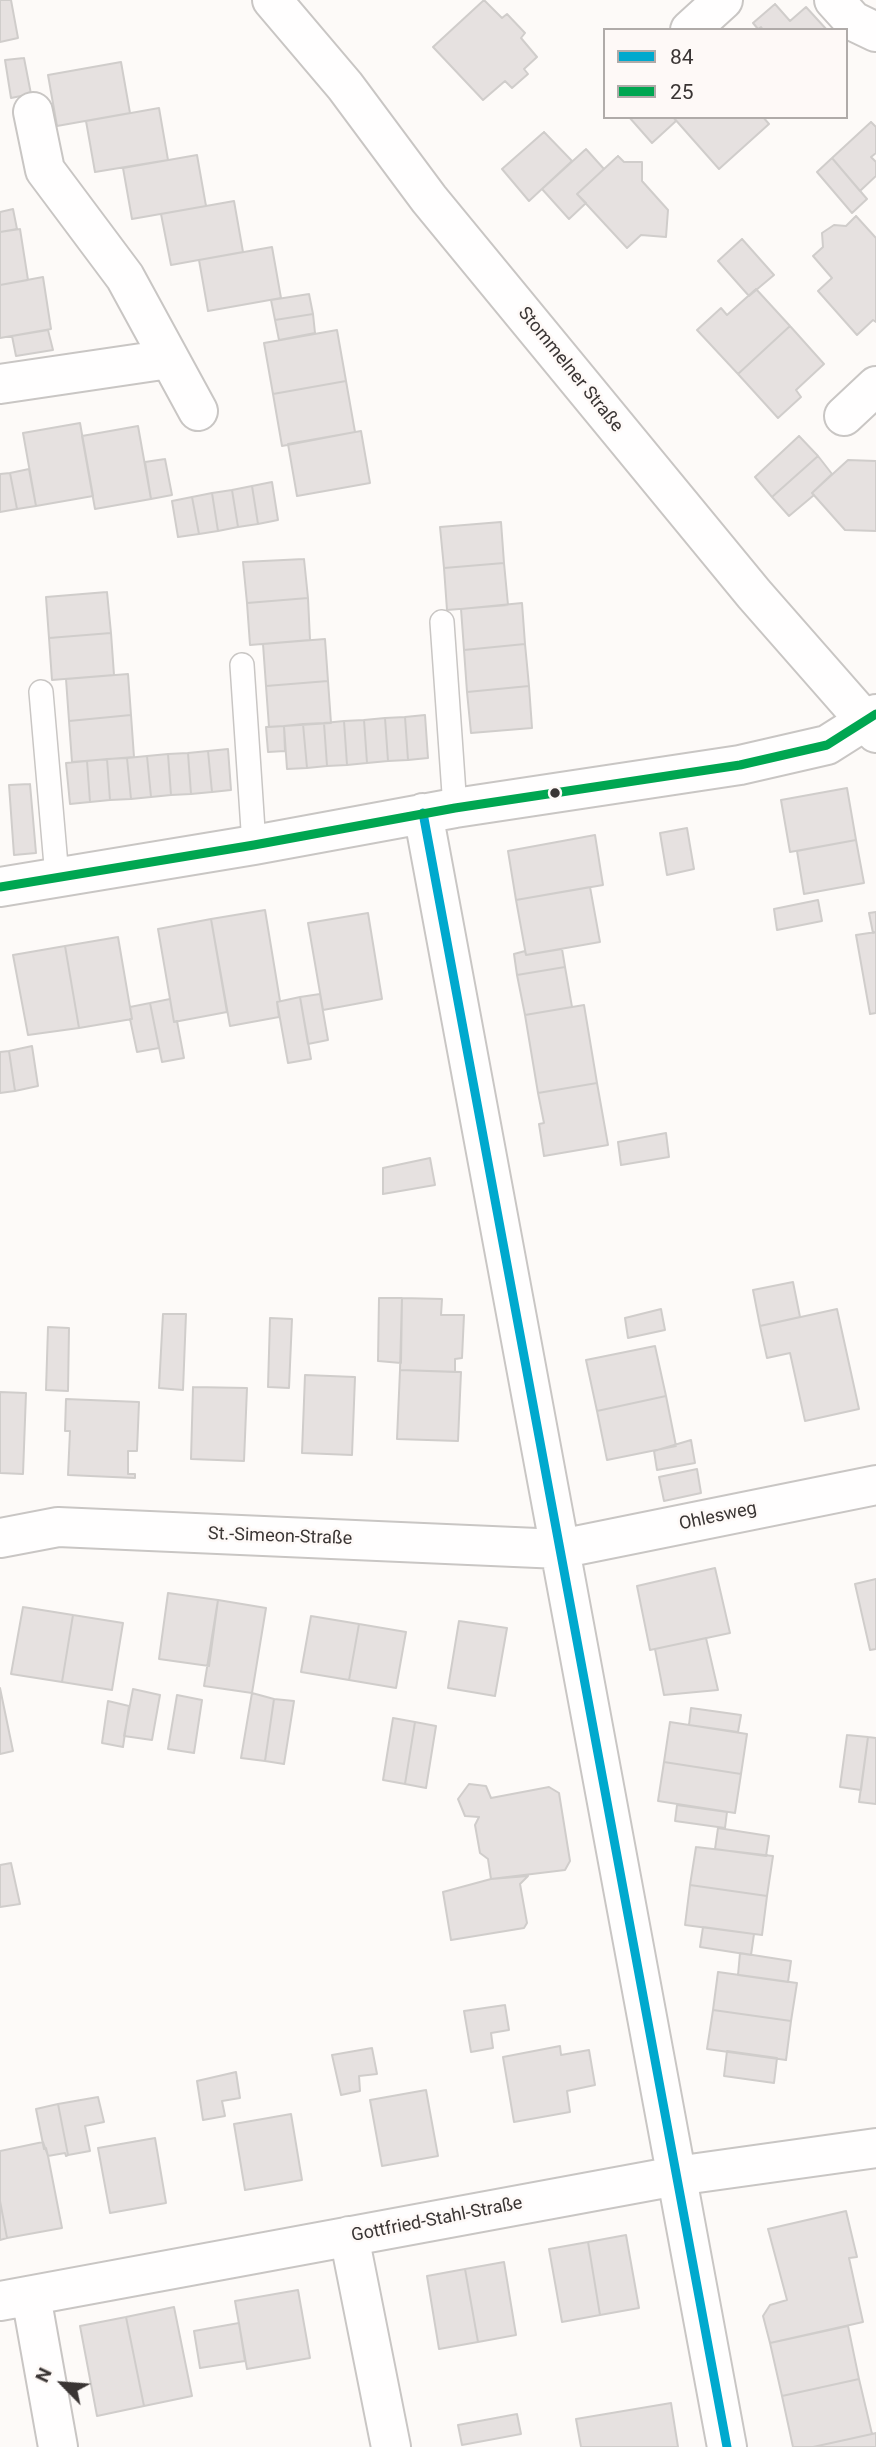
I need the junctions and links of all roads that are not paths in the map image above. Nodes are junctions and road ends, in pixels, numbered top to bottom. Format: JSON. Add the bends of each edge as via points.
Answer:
{"nodes":[{"id":1,"x":272,"y":0,"type":"edge"},
{"id":2,"x":723,"y":0,"type":"edge"},
{"id":3,"x":834,"y":0,"type":"edge"},
{"id":4,"x":692,"y":28,"type":"edge"},
{"id":5,"x":876,"y":32,"type":"edge"},
{"id":6,"x":33,"y":112,"type":"dead end"},
{"id":7,"x":169,"y":359,"type":"junction"},
{"id":8,"x":0,"y":384,"type":"edge"},
{"id":9,"x":876,"y":386,"type":"edge"},
{"id":10,"x":198,"y":411,"type":"dead end"},
{"id":11,"x":844,"y":416,"type":"dead end"},
{"id":12,"x":442,"y":622,"type":"dead end"},
{"id":13,"x":242,"y":665,"type":"dead end"},
{"id":14,"x":41,"y":692,"type":"dead end"},
{"id":15,"x":872,"y":723,"type":"edge"},
{"id":16,"x":439,"y":811,"type":"junction"},
{"id":17,"x":254,"y":845,"type":"junction"},
{"id":18,"x":57,"y":877,"type":"junction"},
{"id":19,"x":0,"y":887,"type":"edge"},
{"id":20,"x":876,"y":1485,"type":"edge"},
{"id":21,"x":0,"y":1538,"type":"edge"},
{"id":22,"x":560,"y":1549,"type":"junction"},
{"id":23,"x":876,"y":2148,"type":"edge"},
{"id":24,"x":676,"y":2176,"type":"junction"},
{"id":25,"x":349,"y":2236,"type":"junction"},
{"id":26,"x":16,"y":2298,"type":"edge"},
{"id":27,"x":58,"y":2447,"type":"edge"},
{"id":28,"x":391,"y":2447,"type":"edge"},
{"id":29,"x":727,"y":2447,"type":"edge"}],
"edges":[{"from":1,"to":15,"type":"street","name":"Stommelner Straße","via":[[754,594]]},
{"from":2,"to":4,"type":"street"},
{"from":3,"to":5,"type":"street","via":[[853,21]]},
{"from":6,"to":7,"type":"street","via":[[45,170],[125,277]]},
{"from":7,"to":8,"type":"street"},
{"from":7,"to":10,"type":"street"},
{"from":9,"to":11,"type":"street"},
{"from":12,"to":16,"type":"lane"},
{"from":13,"to":17,"type":"lane"},
{"from":14,"to":18,"type":"lane"},
{"from":15,"to":16,"type":"street","via":[[827,746],[740,765]]},
{"from":16,"to":17,"type":"street"},
{"from":16,"to":22,"type":"street"},
{"from":17,"to":18,"type":"street"},
{"from":18,"to":19,"type":"street"},
{"from":20,"to":22,"type":"street","name":"Ohlesweg"},
{"from":21,"to":22,"type":"street","name":"St.-Simeon-Straße","via":[[58,1527]]},
{"from":22,"to":24,"type":"street"},
{"from":23,"to":24,"type":"street","name":"Gottfried-Stahl-Straße"},
{"from":24,"to":25,"type":"street","name":"Gottfried-Stahl-Straße"},
{"from":24,"to":29,"type":"street"},
{"from":25,"to":26,"type":"street","name":"Gottfried-Stahl-Straße"},
{"from":25,"to":28,"type":"street"},
{"from":26,"to":27,"type":"street"}]}
